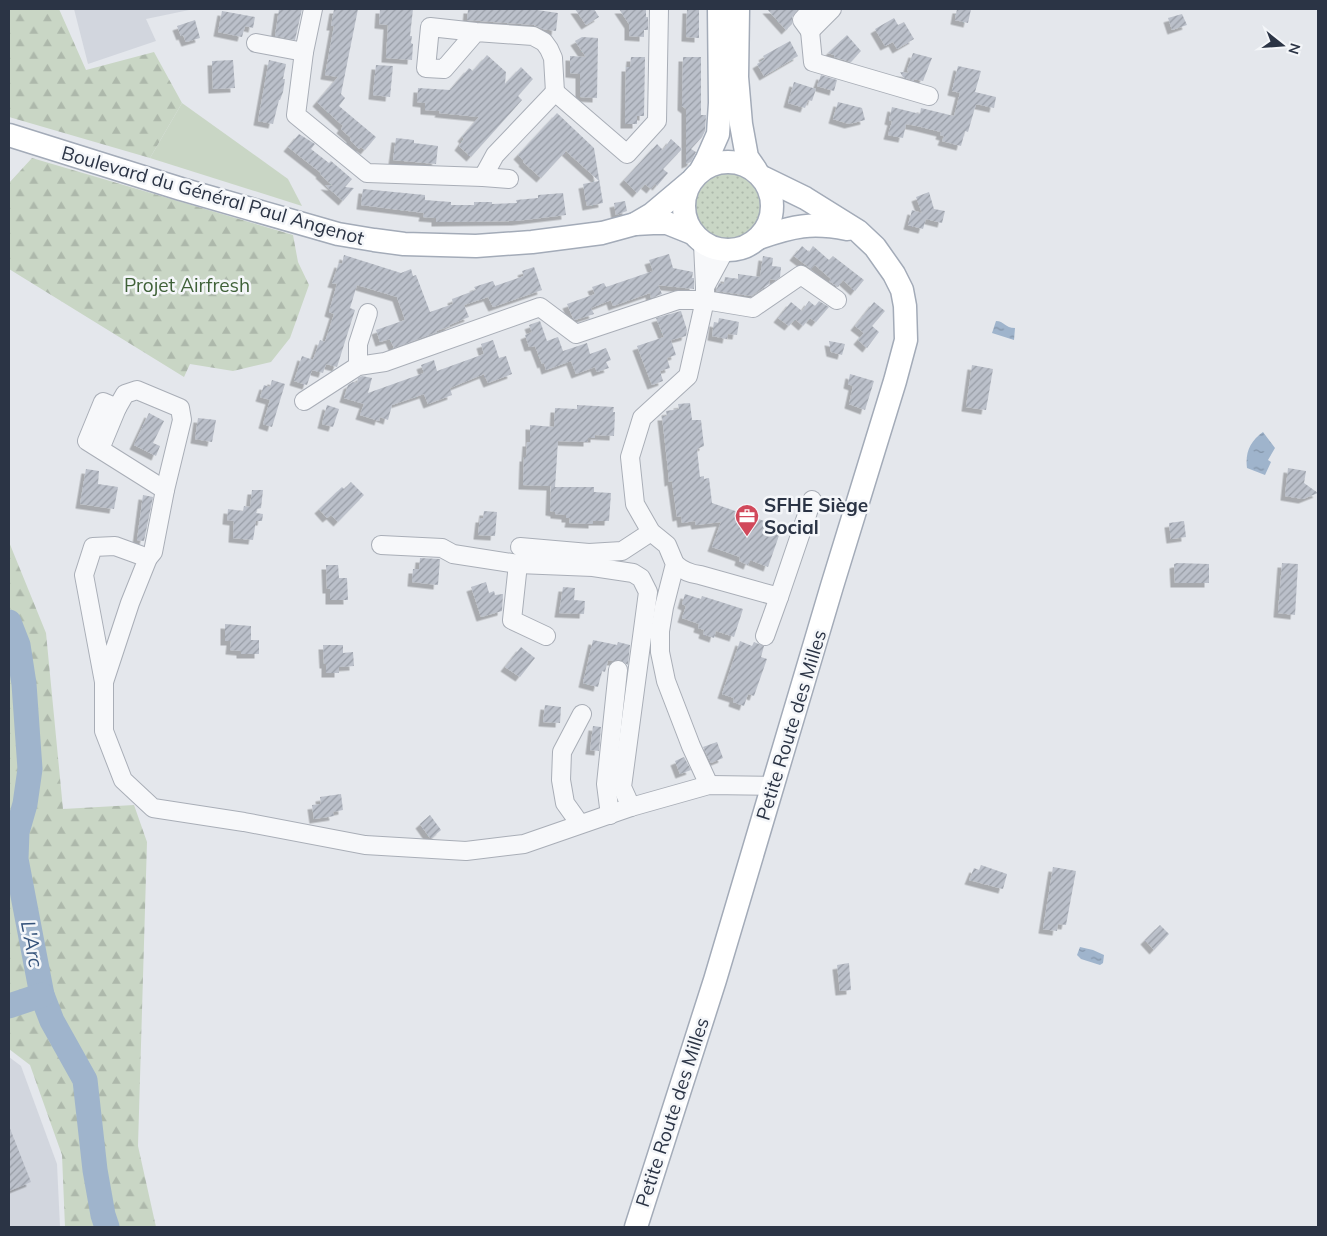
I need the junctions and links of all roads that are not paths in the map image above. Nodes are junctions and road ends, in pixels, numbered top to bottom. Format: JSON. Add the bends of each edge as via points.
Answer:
{"nodes":[{"id":1,"x":313,"y":9,"type":"edge"},
{"id":2,"x":658,"y":9,"type":"edge"},
{"id":3,"x":720,"y":9,"type":"edge"},
{"id":4,"x":738,"y":9,"type":"edge"},
{"id":5,"x":812,"y":9,"type":"edge"},
{"id":6,"x":832,"y":9,"type":"edge"},
{"id":7,"x":810,"y":31,"type":"junction"},
{"id":8,"x":476,"y":32,"type":"dead end"},
{"id":9,"x":256,"y":43,"type":"dead end"},
{"id":10,"x":304,"y":52,"type":"junction"},
{"id":11,"x":555,"y":92,"type":"junction"},
{"id":12,"x":929,"y":96,"type":"dead end"},
{"id":13,"x":9,"y":135,"type":"edge"},
{"id":14,"x":760,"y":174,"type":"junction"},
{"id":15,"x":695,"y":176,"type":"junction"},
{"id":16,"x":483,"y":177,"type":"junction"},
{"id":17,"x":509,"y":179,"type":"dead end"},
{"id":18,"x":636,"y":224,"type":"junction"},
{"id":19,"x":858,"y":231,"type":"junction"},
{"id":20,"x":697,"y":238,"type":"junction"},
{"id":21,"x":759,"y":238,"type":"junction"},
{"id":22,"x":725,"y":250,"type":"junction"},
{"id":23,"x":705,"y":294,"type":"junction"},
{"id":24,"x":836,"y":300,"type":"dead end"},
{"id":25,"x":368,"y":313,"type":"dead end"},
{"id":26,"x":358,"y":366,"type":"junction"},
{"id":27,"x":304,"y":401,"type":"dead end"},
{"id":28,"x":165,"y":490,"type":"junction"},
{"id":29,"x":812,"y":500,"type":"dead end"},
{"id":30,"x":651,"y":532,"type":"junction"},
{"id":31,"x":381,"y":545,"type":"dead end"},
{"id":32,"x":519,"y":556,"type":"junction"},
{"id":33,"x":148,"y":558,"type":"junction"},
{"id":34,"x":675,"y":564,"type":"junction"},
{"id":35,"x":780,"y":597,"type":"junction"},
{"id":36,"x":546,"y":636,"type":"dead end"},
{"id":37,"x":765,"y":636,"type":"dead end"},
{"id":38,"x":618,"y":670,"type":"dead end"},
{"id":39,"x":104,"y":682,"type":"junction"},
{"id":40,"x":582,"y":714,"type":"dead end"},
{"id":41,"x":709,"y":785,"type":"junction"},
{"id":42,"x":772,"y":786,"type":"junction"},
{"id":43,"x":632,"y":807,"type":"junction"},
{"id":44,"x":610,"y":815,"type":"junction"},
{"id":45,"x":580,"y":824,"type":"junction"},
{"id":46,"x":636,"y":1227,"type":"edge"}],
"edges":[{"from":1,"to":10,"type":"street"},
{"from":2,"to":11,"type":"street","via":[[658,121],[627,154]]},
{"from":3,"to":15,"type":"main road","via":[[718,134]]},
{"from":4,"to":14,"type":"main road","via":[[741,124],[747,157]]},
{"from":5,"to":7,"type":"street","via":[[802,20]]},
{"from":6,"to":7,"type":"street"},
{"from":7,"to":12,"type":"street","via":[[813,62]]},
{"from":8,"to":11,"type":"street","via":[[533,36],[544,42],[553,58]]},
{"from":9,"to":10,"type":"street"},
{"from":10,"to":16,"type":"street","via":[[296,115],[367,173]]},
{"from":11,"to":16,"type":"street","via":[[495,155]]},
{"from":13,"to":18,"type":"main road","name":"Boulevard du Général Paul Angenot","via":[[338,234],[374,240],[476,246],[602,233]]},
{"from":14,"to":15,"type":"main road","via":[[737,162],[716,162]]},
{"from":14,"to":19,"type":"main road","name":"Petite Route des Milles"},
{"from":14,"to":21,"type":"main road","via":[[772,196],[770,220]]},
{"from":15,"to":18,"type":"main road","name":"Boulevard du Général Paul Angenot"},
{"from":15,"to":20,"type":"main road","via":[[684,196],[685,217]]},
{"from":16,"to":17,"type":"street"},
{"from":18,"to":20,"type":"main road","name":"Boulevard du Général Paul Angenot","via":[[667,223]]},
{"from":19,"to":21,"type":"main road","via":[[803,225]]},
{"from":19,"to":42,"type":"main road","name":"Petite Route des Milles","via":[[876,247],[902,290],[906,340]]},
{"from":20,"to":22,"type":"main road"},
{"from":20,"to":23,"type":"street"},
{"from":21,"to":22,"type":"main road","via":[[746,247]]},
{"from":22,"to":23,"type":"street"},
{"from":23,"to":24,"type":"street","via":[[753,308],[801,274]]},
{"from":23,"to":26,"type":"street","via":[[576,334],[540,307],[385,362]]},
{"from":23,"to":30,"type":"street","via":[[688,376],[642,418],[630,457],[635,504]]},
{"from":25,"to":26,"type":"street","via":[[358,344]]},
{"from":26,"to":27,"type":"street"},
{"from":28,"to":28,"type":"street","via":[[87,441],[103,402],[117,408],[125,394],[137,390],[180,408],[182,420]]},
{"from":28,"to":33,"type":"street","via":[[154,552]]},
{"from":29,"to":35,"type":"street"},
{"from":30,"to":32,"type":"street","via":[[622,551]]},
{"from":30,"to":34,"type":"street","via":[[667,545]]},
{"from":31,"to":32,"type":"street","via":[[442,548],[453,554]]},
{"from":32,"to":36,"type":"street","via":[[512,620]]},
{"from":32,"to":43,"type":"street","via":[[633,573],[641,578],[648,592],[622,786]]},
{"from":33,"to":39,"type":"street"},
{"from":33,"to":39,"type":"street","via":[[115,546],[93,547],[84,575]]},
{"from":34,"to":35,"type":"street","via":[[690,574]]},
{"from":34,"to":41,"type":"street","via":[[664,607],[660,652],[666,682]]},
{"from":35,"to":37,"type":"street"},
{"from":38,"to":44,"type":"street","via":[[606,784]]},
{"from":39,"to":45,"type":"street","via":[[104,731],[123,780],[153,808],[365,845],[466,851],[524,844]]},
{"from":40,"to":45,"type":"street","via":[[562,752],[561,780],[565,803]]},
{"from":41,"to":42,"type":"street"},
{"from":41,"to":43,"type":"street"},
{"from":42,"to":46,"type":"main road","name":"Petite Route des Milles","via":[[715,980]]},
{"from":43,"to":44,"type":"street"},
{"from":44,"to":45,"type":"street"}]}
